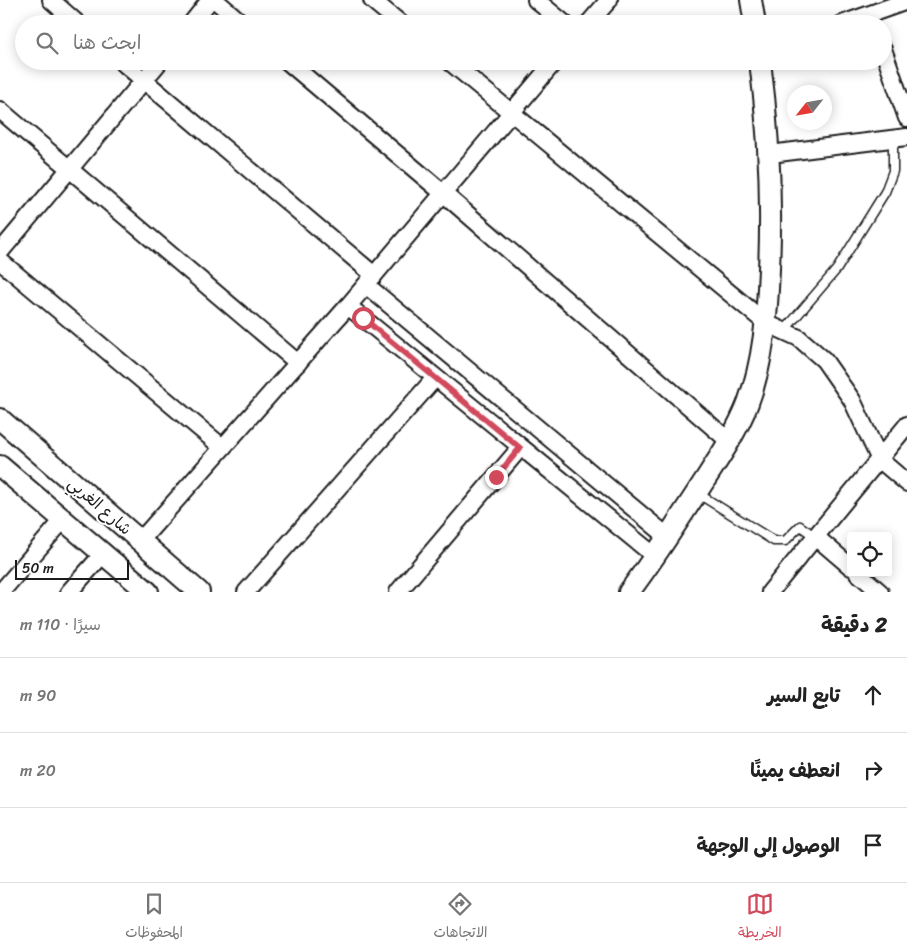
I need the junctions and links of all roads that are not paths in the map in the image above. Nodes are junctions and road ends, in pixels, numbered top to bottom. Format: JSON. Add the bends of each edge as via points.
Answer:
{"nodes":[{"id":1,"x":210,"y":0,"type":"edge"},
{"id":2,"x":214,"y":0,"type":"edge"},
{"id":3,"x":372,"y":0,"type":"edge"},
{"id":4,"x":609,"y":0,"type":"edge"},
{"id":5,"x":751,"y":0,"type":"edge"},
{"id":6,"x":907,"y":1,"type":"edge"},
{"id":7,"x":62,"y":3,"type":"edge"},
{"id":8,"x":545,"y":4,"type":"edge"},
{"id":9,"x":871,"y":13,"type":"edge"},
{"id":10,"x":71,"y":15,"type":"edge"},
{"id":11,"x":198,"y":15,"type":"edge"},
{"id":12,"x":232,"y":15,"type":"edge"},
{"id":13,"x":390,"y":15,"type":"edge"},
{"id":14,"x":556,"y":15,"type":"edge"},
{"id":15,"x":596,"y":15,"type":"edge"},
{"id":16,"x":754,"y":15,"type":"edge"},
{"id":17,"x":131,"y":70,"type":"edge"},
{"id":18,"x":153,"y":70,"type":"edge"},
{"id":19,"x":298,"y":70,"type":"edge"},
{"id":20,"x":459,"y":70,"type":"edge"},
{"id":21,"x":547,"y":70,"type":"edge"},
{"id":22,"x":761,"y":70,"type":"edge"},
{"id":23,"x":890,"y":70,"type":"edge"},
{"id":24,"x":144,"y":81,"type":"junction"},
{"id":25,"x":0,"y":110,"type":"edge"},
{"id":26,"x":512,"y":112,"type":"junction"},
{"id":27,"x":907,"y":118,"type":"edge"},
{"id":28,"x":900,"y":138,"type":"edge"},
{"id":29,"x":770,"y":154,"type":"junction"},
{"id":30,"x":69,"y":168,"type":"junction"},
{"id":31,"x":443,"y":193,"type":"junction"},
{"id":32,"x":0,"y":252,"type":"edge"},
{"id":33,"x":0,"y":260,"type":"edge"},
{"id":34,"x":370,"y":280,"type":"junction"},
{"id":35,"x":348,"y":306,"type":"junction"},
{"id":36,"x":775,"y":327,"type":"junction"},
{"id":37,"x":298,"y":363,"type":"junction"},
{"id":38,"x":435,"y":378,"type":"junction"},
{"id":39,"x":0,"y":419,"type":"edge"},
{"id":40,"x":907,"y":425,"type":"edge"},
{"id":41,"x":730,"y":442,"type":"junction"},
{"id":42,"x":222,"y":447,"type":"junction"},
{"id":43,"x":520,"y":448,"type":"junction"},
{"id":44,"x":880,"y":460,"type":"junction"},
{"id":45,"x":0,"y":466,"type":"edge"},
{"id":46,"x":907,"y":483,"type":"edge"},
{"id":47,"x":696,"y":493,"type":"junction"},
{"id":48,"x":64,"y":520,"type":"junction"},
{"id":49,"x":668,"y":537,"type":"junction"},
{"id":50,"x":816,"y":537,"type":"junction"},
{"id":51,"x":140,"y":541,"type":"junction"},
{"id":52,"x":103,"y":554,"type":"junction"},
{"id":53,"x":656,"y":556,"type":"junction"},
{"id":54,"x":847,"y":564,"type":"edge"},
{"id":55,"x":863,"y":577,"type":"edge"},
{"id":56,"x":1,"y":592,"type":"edge"},
{"id":57,"x":70,"y":592,"type":"edge"},
{"id":58,"x":148,"y":592,"type":"edge"},
{"id":59,"x":200,"y":592,"type":"edge"},
{"id":60,"x":246,"y":592,"type":"edge"},
{"id":61,"x":398,"y":592,"type":"edge"},
{"id":62,"x":628,"y":592,"type":"edge"},
{"id":63,"x":770,"y":592,"type":"edge"},
{"id":64,"x":880,"y":592,"type":"edge"}],
"edges":[{"from":1,"to":11,"type":"street"},
{"from":2,"to":12,"type":"street"},
{"from":3,"to":13,"type":"street"},
{"from":4,"to":15,"type":"street"},
{"from":5,"to":16,"type":"street"},
{"from":6,"to":9,"type":"street"},
{"from":7,"to":10,"type":"street"},
{"from":8,"to":14,"type":"street"},
{"from":17,"to":24,"type":"street"},
{"from":18,"to":24,"type":"street"},
{"from":19,"to":31,"type":"street"},
{"from":20,"to":26,"type":"street"},
{"from":21,"to":26,"type":"street"},
{"from":22,"to":29,"type":"street"},
{"from":23,"to":27,"type":"street"},
{"from":24,"to":30,"type":"street"},
{"from":24,"to":34,"type":"street"},
{"from":25,"to":30,"type":"street"},
{"from":26,"to":31,"type":"street"},
{"from":26,"to":36,"type":"street"},
{"from":28,"to":29,"type":"street"},
{"from":28,"to":36,"type":"lane","via":[[893,171],[884,192],[837,269]]},
{"from":29,"to":36,"type":"street"},
{"from":30,"to":32,"type":"street"},
{"from":30,"to":37,"type":"street"},
{"from":31,"to":34,"type":"street"},
{"from":31,"to":41,"type":"street"},
{"from":33,"to":42,"type":"street"},
{"from":34,"to":35,"type":"street"},
{"from":34,"to":49,"type":"street"},
{"from":35,"to":37,"type":"street"},
{"from":35,"to":38,"type":"street"},
{"from":36,"to":41,"type":"street"},
{"from":36,"to":44,"type":"street","via":[[799,338],[824,360],[852,400]]},
{"from":37,"to":42,"type":"street"},
{"from":38,"to":43,"type":"street"},
{"from":38,"to":60,"type":"street"},
{"from":39,"to":51,"type":"street","name":"شارع الغربي"},
{"from":40,"to":44,"type":"street"},
{"from":41,"to":47,"type":"street"},
{"from":42,"to":51,"type":"street"},
{"from":43,"to":53,"type":"street"},
{"from":43,"to":61,"type":"street"},
{"from":44,"to":46,"type":"street"},
{"from":44,"to":50,"type":"street"},
{"from":45,"to":48,"type":"street","name":"شارع الغربي"},
{"from":47,"to":49,"type":"street"},
{"from":47,"to":50,"type":"lane","via":[[774,541],[785,541],[800,526]]},
{"from":48,"to":52,"type":"street","name":"شارع الغربي"},
{"from":48,"to":56,"type":"street"},
{"from":49,"to":53,"type":"street"},
{"from":50,"to":54,"type":"street"},
{"from":50,"to":63,"type":"street"},
{"from":51,"to":59,"type":"street","name":"شارع الغربي"},
{"from":52,"to":57,"type":"street"},
{"from":52,"to":58,"type":"street","name":"شارع الغربي"},
{"from":53,"to":62,"type":"street"},
{"from":55,"to":64,"type":"street"}]}
